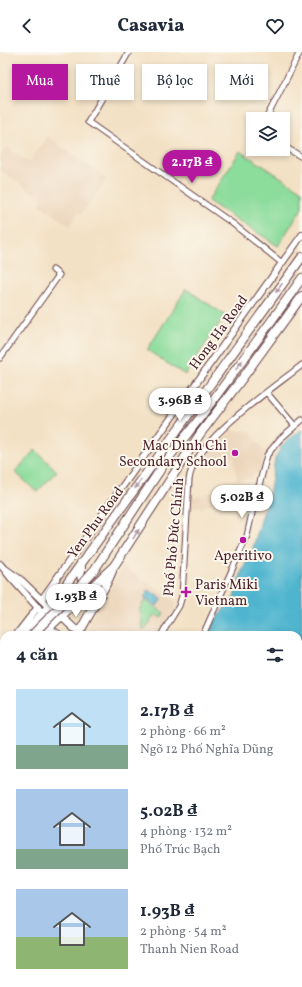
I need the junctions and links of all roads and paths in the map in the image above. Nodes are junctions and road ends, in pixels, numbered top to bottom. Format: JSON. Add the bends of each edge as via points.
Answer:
{"nodes":[{"id":1,"x":129,"y":52,"type":"edge"},
{"id":2,"x":300,"y":52,"type":"edge"},
{"id":3,"x":270,"y":112,"type":"edge"},
{"id":4,"x":290,"y":150,"type":"edge"},
{"id":5,"x":302,"y":157,"type":"edge"},
{"id":6,"x":302,"y":234,"type":"edge"},
{"id":7,"x":302,"y":257,"type":"edge"},
{"id":8,"x":282,"y":263,"type":"junction"},
{"id":9,"x":53,"y":270,"type":"dead end"},
{"id":10,"x":302,"y":278,"type":"edge"},
{"id":11,"x":302,"y":296,"type":"edge"},
{"id":12,"x":0,"y":358,"type":"edge"},
{"id":13,"x":302,"y":366,"type":"edge"},
{"id":14,"x":267,"y":393,"type":"junction"},
{"id":15,"x":302,"y":420,"type":"edge"},
{"id":16,"x":295,"y":426,"type":"junction"},
{"id":17,"x":178,"y":430,"type":"junction"},
{"id":18,"x":170,"y":455,"type":"junction"},
{"id":19,"x":81,"y":563,"type":"junction"},
{"id":20,"x":2,"y":565,"type":"edge"},
{"id":21,"x":114,"y":566,"type":"junction"},
{"id":22,"x":92,"y":588,"type":"junction"},
{"id":23,"x":42,"y":599,"type":"junction"},
{"id":24,"x":38,"y":607,"type":"junction"},
{"id":25,"x":49,"y":607,"type":"junction"},
{"id":26,"x":42,"y":614,"type":"junction"},
{"id":27,"x":61,"y":616,"type":"junction"},
{"id":28,"x":48,"y":628,"type":"junction"},
{"id":29,"x":19,"y":631,"type":"edge"},
{"id":30,"x":27,"y":631,"type":"edge"},
{"id":31,"x":36,"y":631,"type":"edge"},
{"id":32,"x":45,"y":631,"type":"edge"},
{"id":33,"x":53,"y":631,"type":"edge"},
{"id":34,"x":77,"y":631,"type":"edge"},
{"id":35,"x":81,"y":631,"type":"edge"},
{"id":36,"x":163,"y":631,"type":"edge"},
{"id":37,"x":204,"y":631,"type":"edge"}],
"edges":[{"from":1,"to":8,"type":"street","via":[[88,122],[232,223]]},
{"from":2,"to":3,"type":"street"},
{"from":4,"to":5,"type":"street"},
{"from":6,"to":8,"type":"street","name":"Hong Ha Road"},
{"from":7,"to":17,"type":"main road","name":"Yen Phu Road","one_way":true},
{"from":8,"to":23,"type":"street","name":"Hong Ha Road"},
{"from":9,"to":12,"type":"street","via":[[59,275]]},
{"from":18,"to":10,"type":"main road","one_way":true,"via":[[180,445]]},
{"from":21,"to":11,"type":"main road","one_way":true,"via":[[200,434]]},
{"from":13,"to":14,"type":"street","name":"Phố Phó Đức Chính"},
{"from":14,"to":16,"type":"street"},
{"from":14,"to":36,"type":"street","name":"Phố Phó Đức Chính","via":[[230,422],[201,452],[191,469],[182,596],[179,606]]},
{"from":15,"to":16,"type":"street"},
{"from":16,"to":37,"type":"street","via":[[280,439],[267,456],[248,536]]},
{"from":17,"to":18,"type":"main road"},
{"from":17,"to":19,"type":"main road","name":"Yen Phu Road","one_way":true},
{"from":18,"to":31,"type":"main road","bridge":true,"via":[[95,569]]},
{"from":19,"to":22,"type":"main road","via":[[82,581],[84,585]]},
{"from":19,"to":25,"type":"main road","name":"Yen Phu Road"},
{"from":20,"to":23,"type":"street"},
{"from":20,"to":24,"type":"street"},
{"from":21,"to":22,"type":"main road"},
{"from":21,"to":35,"type":"main road","via":[[103,593],[91,610]]},
{"from":22,"to":27,"type":"main road"},
{"from":23,"to":25,"type":"street"},
{"from":24,"to":26,"type":"street"},
{"from":24,"to":29,"type":"street"},
{"from":25,"to":26,"type":"main road","name":"Yen Phu Road"},
{"from":25,"to":27,"type":"street"},
{"from":26,"to":28,"type":"street"},
{"from":26,"to":30,"type":"main road","name":"Yen Phu Road"},
{"from":27,"to":28,"type":"main road"},
{"from":27,"to":34,"type":"main road"},
{"from":28,"to":32,"type":"main road"},
{"from":28,"to":33,"type":"main road"}]}
